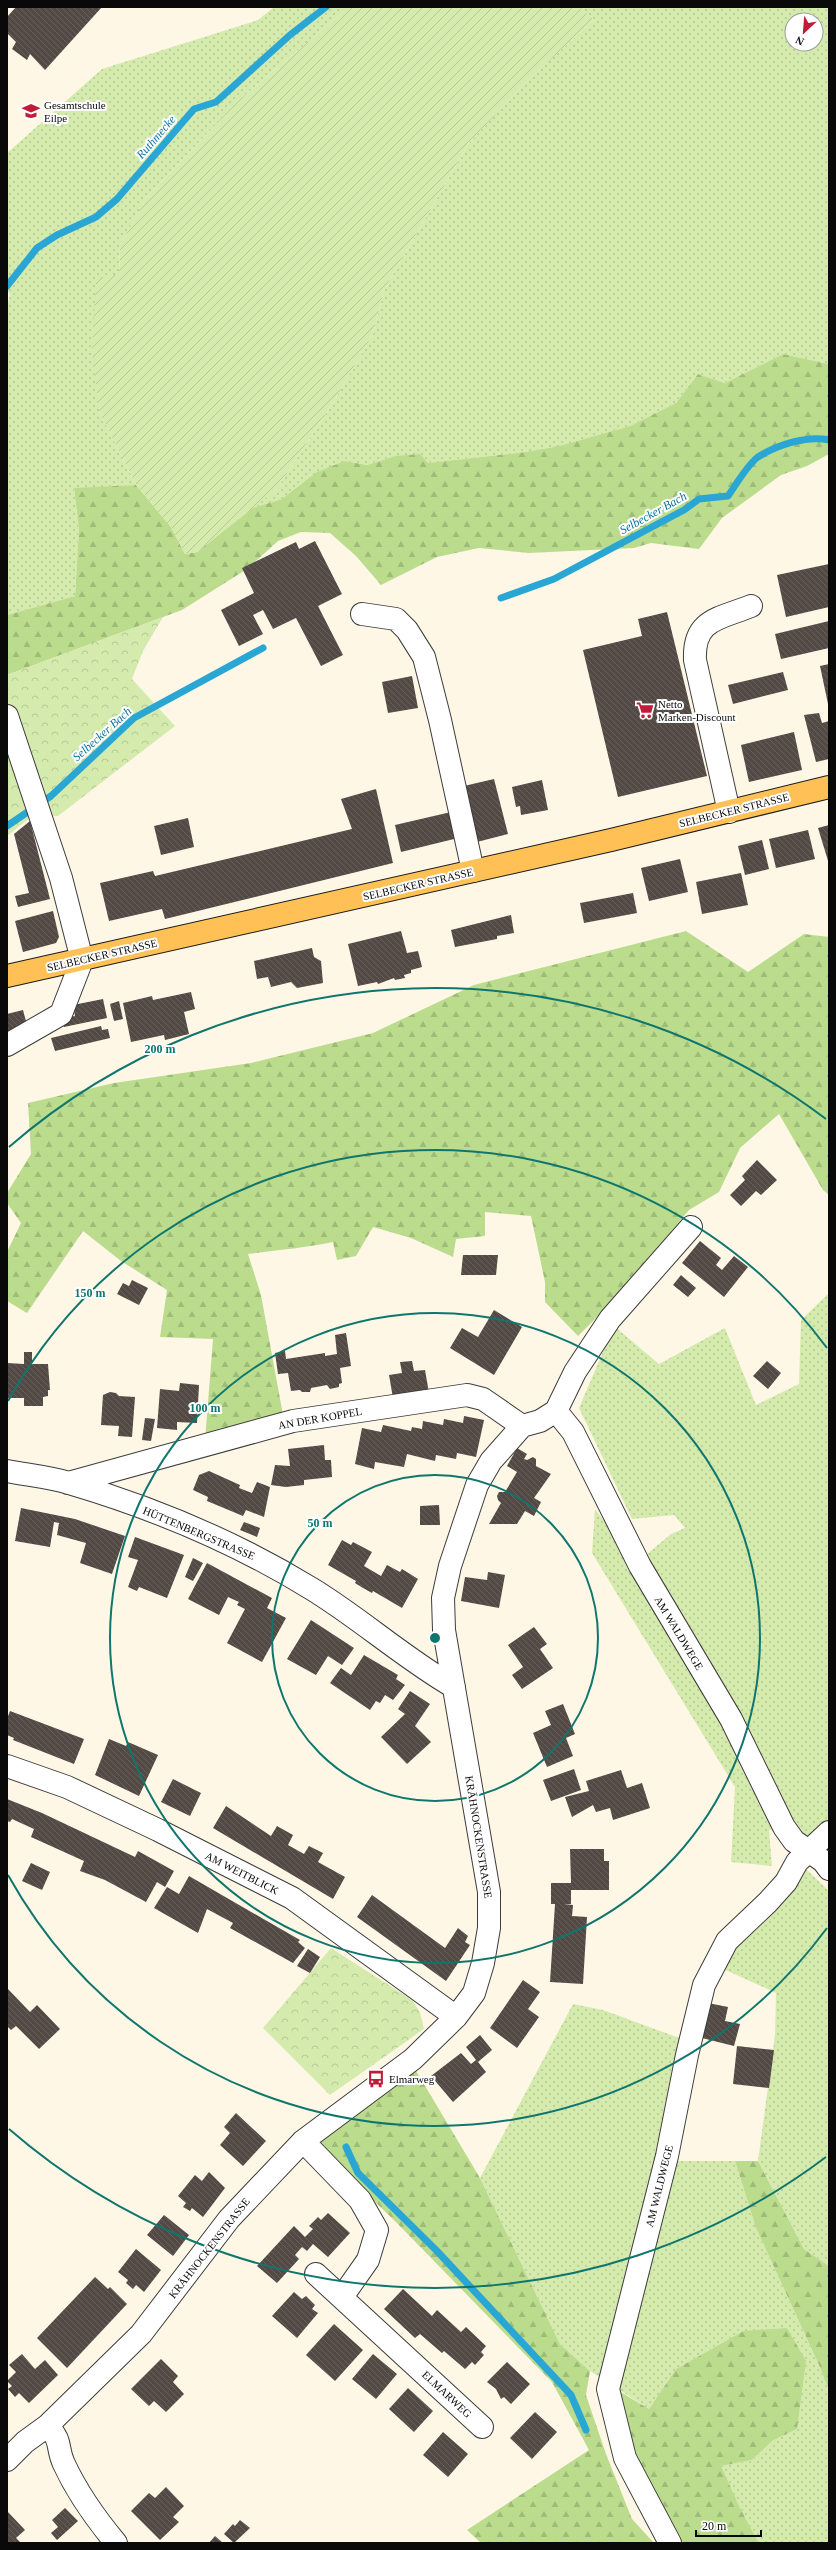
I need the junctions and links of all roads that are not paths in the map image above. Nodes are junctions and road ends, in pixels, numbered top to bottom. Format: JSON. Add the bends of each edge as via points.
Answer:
{"nodes":[{"id":1,"x":751,"y":606,"type":"dead end"},
{"id":2,"x":362,"y":614,"type":"dead end"},
{"id":3,"x":7,"y":716,"type":"edge"},
{"id":4,"x":829,"y":787,"type":"edge"},
{"id":5,"x":729,"y":812,"type":"junction"},
{"id":6,"x":473,"y":871,"type":"junction"},
{"id":7,"x":82,"y":960,"type":"junction"},
{"id":8,"x":7,"y":976,"type":"edge"},
{"id":9,"x":7,"y":1045,"type":"edge"},
{"id":10,"x":691,"y":1227,"type":"dead end"},
{"id":11,"x":556,"y":1411,"type":"junction"},
{"id":12,"x":522,"y":1426,"type":"junction"},
{"id":13,"x":7,"y":1471,"type":"edge"},
{"id":14,"x":68,"y":1483,"type":"junction"},
{"id":15,"x":454,"y":1687,"type":"junction"},
{"id":16,"x":7,"y":1766,"type":"edge"},
{"id":17,"x":829,"y":1832,"type":"edge"},
{"id":18,"x":806,"y":1852,"type":"junction"},
{"id":19,"x":829,"y":1870,"type":"edge"},
{"id":20,"x":456,"y":2017,"type":"junction"},
{"id":21,"x":303,"y":2141,"type":"junction"},
{"id":22,"x":316,"y":2274,"type":"dead end"},
{"id":23,"x":342,"y":2297,"type":"junction"},
{"id":24,"x":47,"y":2426,"type":"junction"},
{"id":25,"x":482,"y":2427,"type":"dead end"},
{"id":26,"x":7,"y":2460,"type":"edge"},
{"id":27,"x":116,"y":2543,"type":"edge"},
{"id":28,"x":670,"y":2543,"type":"edge"}],
"edges":[{"from":1,"to":5,"type":"street","via":[[707,624],[694,643],[695,660]]},
{"from":2,"to":6,"type":"street","via":[[396,619],[408,630],[424,657]]},
{"from":3,"to":7,"type":"street","via":[[60,878]]},
{"from":4,"to":5,"type":"main road","name":"SELBECKER STRASSE"},
{"from":5,"to":6,"type":"main road","name":"SELBECKER STRASSE"},
{"from":6,"to":7,"type":"main road","name":"SELBECKER STRASSE"},
{"from":7,"to":8,"type":"main road","name":"SELBECKER STRASSE"},
{"from":7,"to":9,"type":"street","via":[[61,1014]]},
{"from":10,"to":11,"type":"street","via":[[610,1319],[575,1372]]},
{"from":11,"to":12,"type":"street","via":[[540,1421]]},
{"from":11,"to":18,"type":"street","name":"AM WALDWEGE","via":[[573,1432],[640,1566],[731,1719],[784,1827],[794,1842]]},
{"from":12,"to":14,"type":"street","name":"AN DER KOPPEL","via":[[483,1399],[467,1394],[293,1421]]},
{"from":12,"to":15,"type":"street","name":"KRÄHNOCKENSTRASSE","via":[[491,1461],[477,1485],[450,1566],[443,1598],[444,1630]]},
{"from":13,"to":14,"type":"street","name":"HÜTTENBERGSTRASSE"},
{"from":14,"to":15,"type":"street","name":"HÜTTENBERGSTRASSE","via":[[152,1512],[241,1549],[313,1590],[421,1667]]},
{"from":15,"to":20,"type":"street","name":"KRÄHNOCKENSTRASSE","via":[[489,1892],[489,1928],[483,1962],[474,1993]]},
{"from":16,"to":20,"type":"street","name":"AM WEITBLICK","via":[[74,1791],[158,1830],[292,1898]]},
{"from":17,"to":18,"type":"street"},
{"from":18,"to":19,"type":"street","name":"AM WALDWEGE","via":[[823,1861]]},
{"from":18,"to":28,"type":"street","name":"AM WALDWEGE","via":[[768,1902],[727,1941],[704,1984],[698,2002],[665,2163],[608,2389],[625,2458]]},
{"from":20,"to":21,"type":"street","name":"KRÄHNOCKENSTRASSE","via":[[413,2059]]},
{"from":21,"to":23,"type":"street","via":[[360,2200],[377,2230],[368,2260]]},
{"from":21,"to":24,"type":"street","name":"KRÄHNOCKENSTRASSE","via":[[229,2219],[141,2334]]},
{"from":22,"to":23,"type":"street","name":"ELMARWEG"},
{"from":23,"to":25,"type":"street","name":"ELMARWEG"},
{"from":24,"to":26,"type":"street","name":"KRÄHNOCKENSTRASSE"},
{"from":24,"to":27,"type":"street","via":[[57,2435],[63,2462],[80,2495]]}]}
